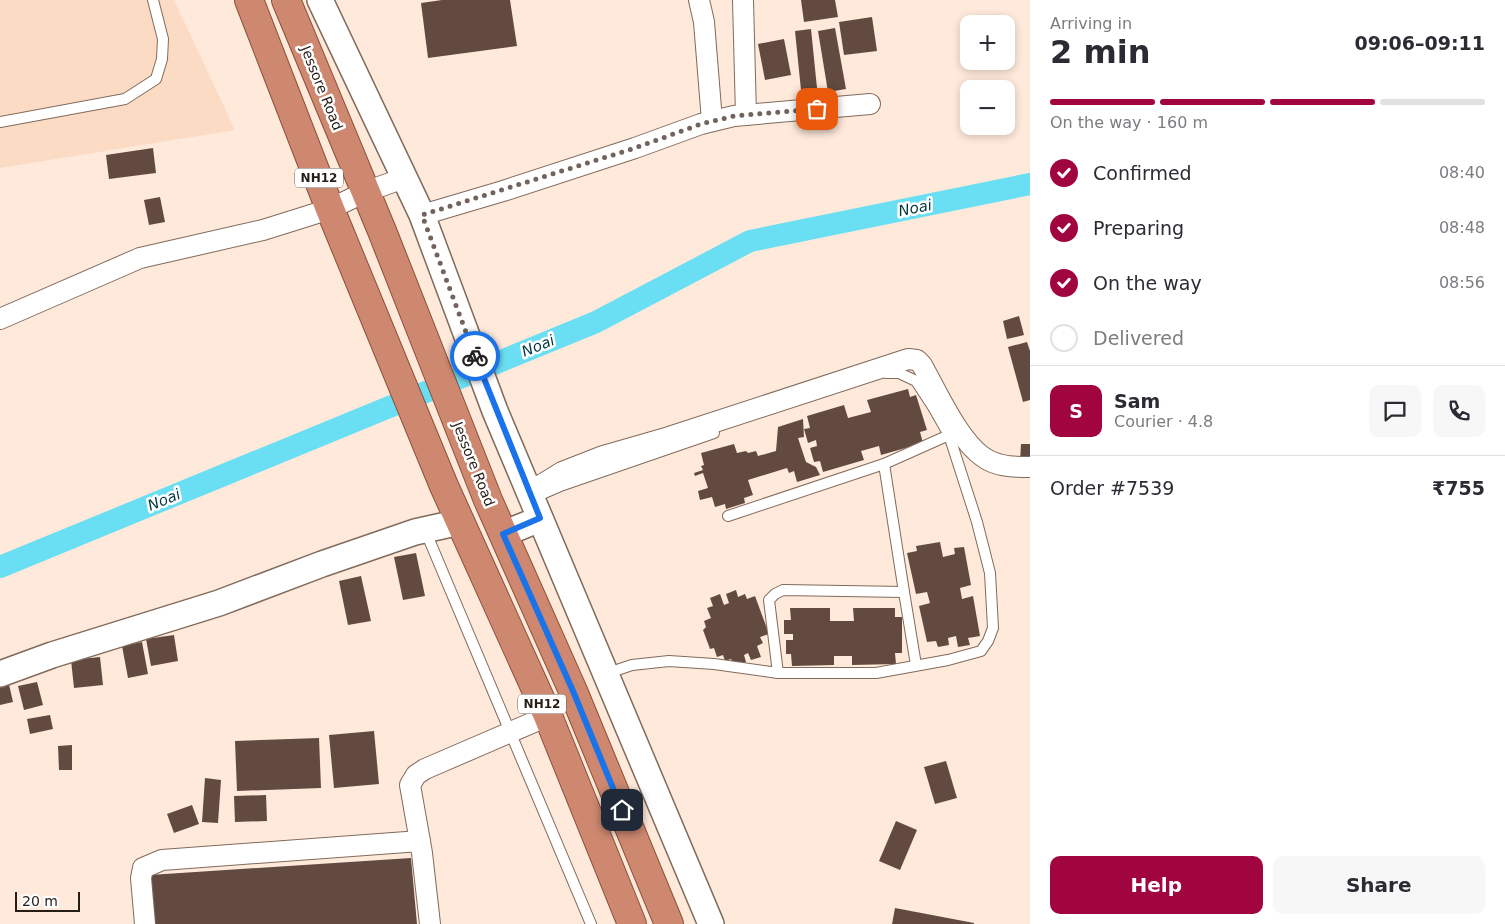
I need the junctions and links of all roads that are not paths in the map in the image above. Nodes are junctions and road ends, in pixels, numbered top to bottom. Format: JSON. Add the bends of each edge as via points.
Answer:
{"nodes":[{"id":1,"x":153,"y":0,"type":"edge"},
{"id":2,"x":249,"y":0,"type":"edge"},
{"id":3,"x":286,"y":0,"type":"edge"},
{"id":4,"x":320,"y":0,"type":"edge"},
{"id":5,"x":700,"y":0,"type":"edge"},
{"id":6,"x":743,"y":0,"type":"edge"},
{"id":7,"x":870,"y":104,"type":"dead end"},
{"id":8,"x":746,"y":115,"type":"junction"},
{"id":9,"x":712,"y":121,"type":"junction"},
{"id":10,"x":0,"y":122,"type":"edge"},
{"id":11,"x":404,"y":178,"type":"junction"},
{"id":12,"x":365,"y":192,"type":"junction"},
{"id":13,"x":330,"y":209,"type":"junction"},
{"id":14,"x":422,"y":215,"type":"junction"},
{"id":15,"x":0,"y":318,"type":"edge"},
{"id":16,"x":949,"y":436,"type":"junction"},
{"id":17,"x":884,"y":464,"type":"junction"},
{"id":18,"x":1030,"y":467,"type":"edge"},
{"id":19,"x":533,"y":502,"type":"junction"},
{"id":20,"x":728,"y":516,"type":"dead end"},
{"id":21,"x":460,"y":522,"type":"junction"},
{"id":22,"x":425,"y":530,"type":"junction"},
{"id":23,"x":503,"y":534,"type":"junction"},
{"id":24,"x":904,"y":592,"type":"junction"},
{"id":25,"x":916,"y":665,"type":"junction"},
{"id":26,"x":778,"y":673,"type":"junction"},
{"id":27,"x":0,"y":674,"type":"edge"},
{"id":28,"x":605,"y":674,"type":"junction"},
{"id":29,"x":548,"y":716,"type":"junction"},
{"id":30,"x":510,"y":733,"type":"junction"},
{"id":31,"x":420,"y":842,"type":"junction"},
{"id":32,"x":145,"y":924,"type":"edge"},
{"id":33,"x":430,"y":924,"type":"edge"},
{"id":34,"x":591,"y":924,"type":"edge"},
{"id":35,"x":632,"y":924,"type":"edge"},
{"id":36,"x":669,"y":924,"type":"edge"},
{"id":37,"x":710,"y":924,"type":"edge"}],
"edges":[{"from":1,"to":10,"type":"lane","via":[[163,39],[156,79],[125,99]]},
{"from":2,"to":13,"type":"highway","number":"NH12"},
{"from":3,"to":12,"type":"highway","name":"Jessore Road","number":"NH12"},
{"from":4,"to":11,"type":"street"},
{"from":5,"to":9,"type":"street"},
{"from":6,"to":8,"type":"street"},
{"from":7,"to":8,"type":"street"},
{"from":8,"to":9,"type":"street"},
{"from":9,"to":14,"type":"street"},
{"from":11,"to":12,"type":"street"},
{"from":11,"to":14,"type":"street"},
{"from":12,"to":13,"type":"street"},
{"from":12,"to":23,"type":"highway","name":"Jessore Road","number":"NH12"},
{"from":13,"to":15,"type":"street","via":[[262,230],[140,258]]},
{"from":13,"to":21,"type":"highway","number":"NH12"},
{"from":14,"to":19,"type":"street"},
{"from":16,"to":17,"type":"lane"},
{"from":16,"to":19,"type":"lane","via":[[916,381],[889,372],[563,485]]},
{"from":16,"to":25,"type":"lane","via":[[990,573],[992,628],[980,651]]},
{"from":17,"to":20,"type":"lane"},
{"from":17,"to":24,"type":"lane"},
{"from":18,"to":19,"type":"street","via":[[989,461],[976,452],[953,421],[922,365],[917,360],[908,359],[603,456],[541,484]]},
{"from":19,"to":23,"type":"street"},
{"from":19,"to":28,"type":"street"},
{"from":21,"to":22,"type":"street"},
{"from":21,"to":29,"type":"highway","number":"NH12"},
{"from":22,"to":27,"type":"street","via":[[322,564],[220,603]]},
{"from":22,"to":30,"type":"lane"},
{"from":23,"to":36,"type":"highway","name":"Jessore Road","number":"NH12","via":[[573,691]]},
{"from":24,"to":25,"type":"lane"},
{"from":24,"to":26,"type":"lane","via":[[783,590],[775,594],[769,600]]},
{"from":25,"to":26,"type":"lane","via":[[876,673]]},
{"from":26,"to":28,"type":"lane","via":[[669,661],[632,665]]},
{"from":28,"to":37,"type":"street"},
{"from":29,"to":30,"type":"street"},
{"from":29,"to":35,"type":"highway","number":"NH12"},
{"from":30,"to":31,"type":"street","via":[[416,775],[410,785]]},
{"from":30,"to":34,"type":"lane"},
{"from":31,"to":32,"type":"street","via":[[162,860],[143,868]]},
{"from":31,"to":33,"type":"street"}]}
